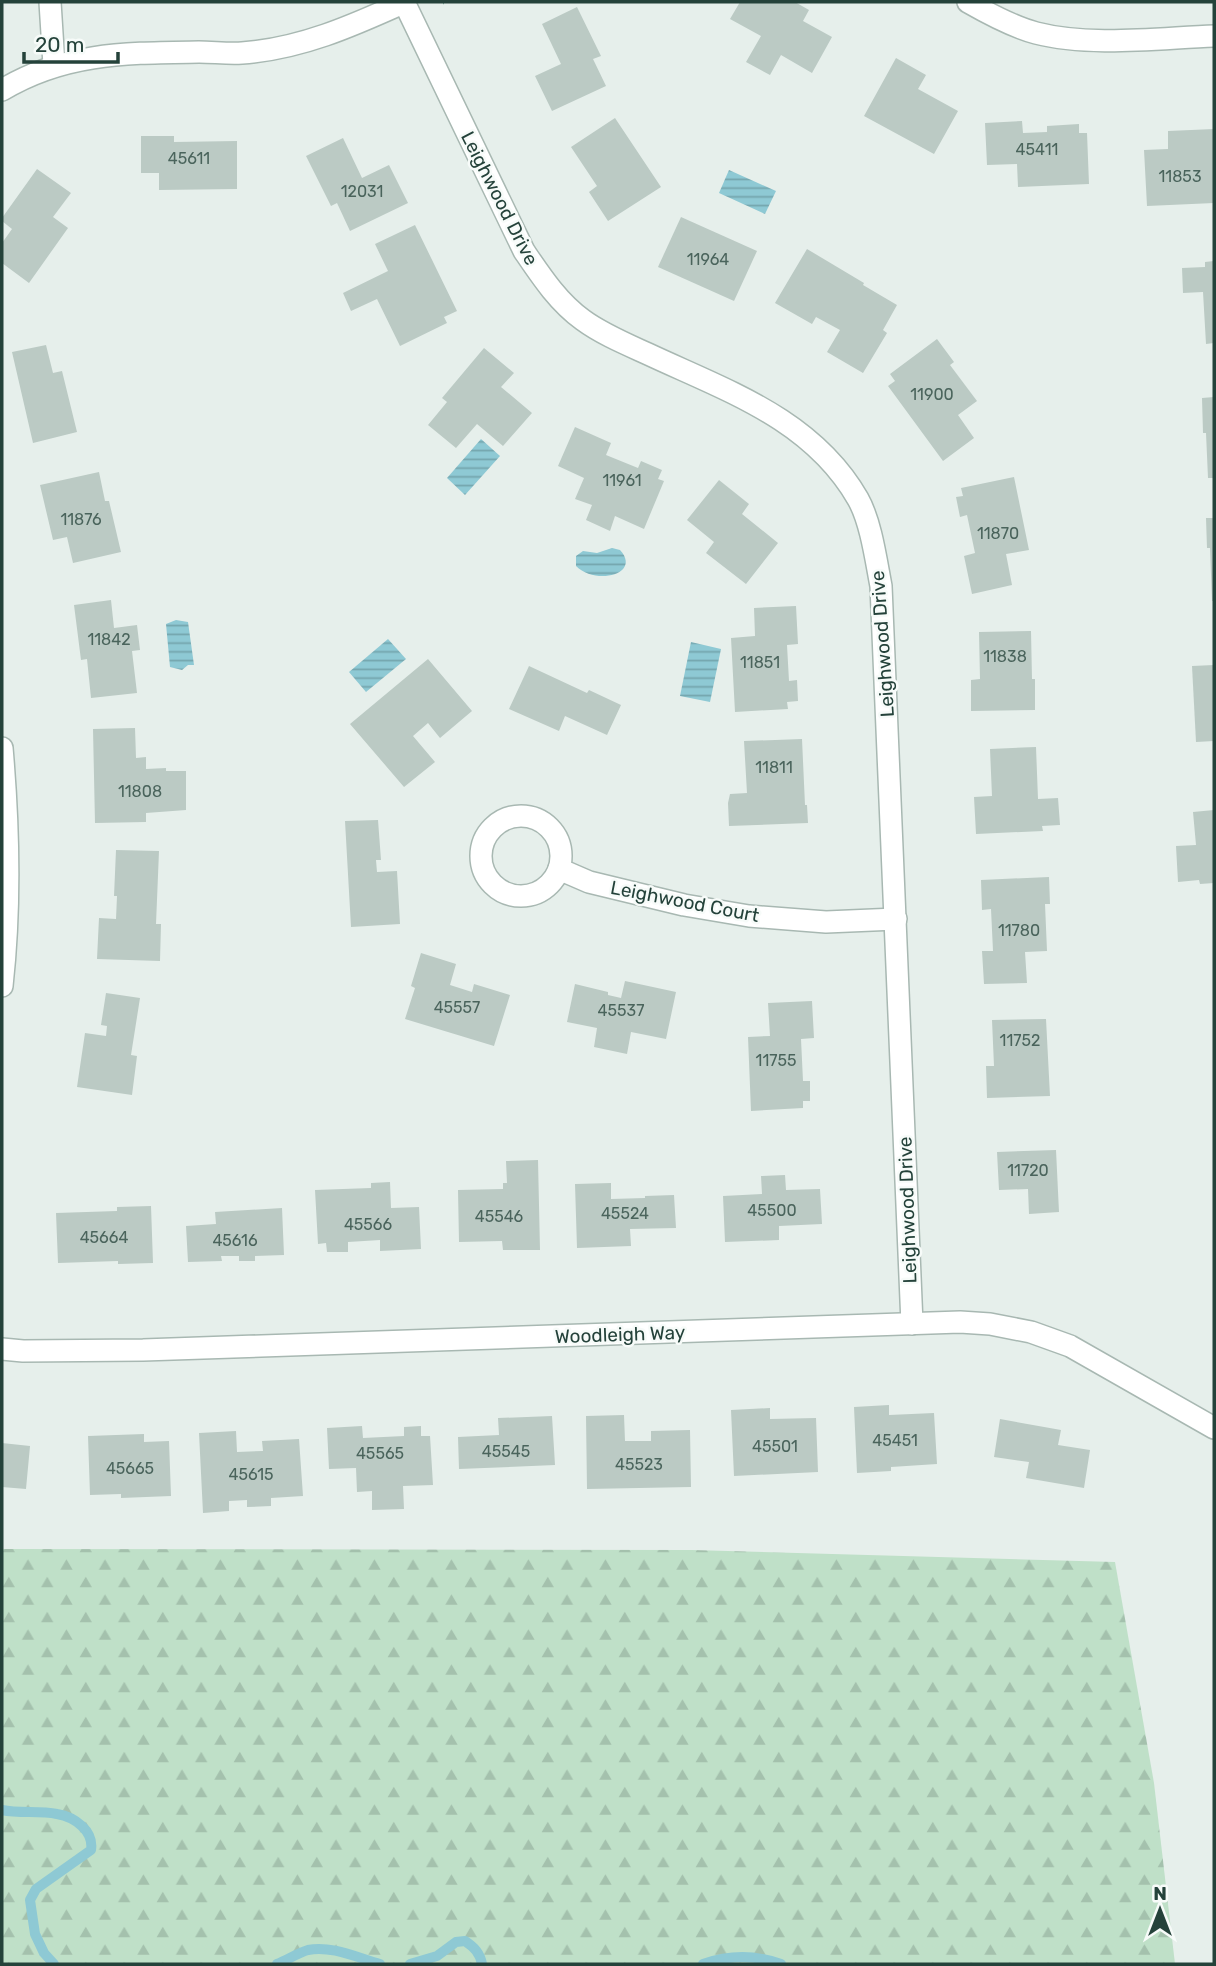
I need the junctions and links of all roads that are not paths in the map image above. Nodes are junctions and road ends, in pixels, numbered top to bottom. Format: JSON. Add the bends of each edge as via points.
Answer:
{"nodes":[{"id":1,"x":50,"y":2,"type":"edge"},
{"id":2,"x":404,"y":2,"type":"edge"},
{"id":3,"x":968,"y":2,"type":"edge"},
{"id":4,"x":1214,"y":36,"type":"edge"},
{"id":5,"x":54,"y":65,"type":"junction"},
{"id":6,"x":2,"y":90,"type":"edge"},
{"id":7,"x":2,"y":748,"type":"edge"},
{"id":8,"x":559,"y":869,"type":"dead end"},
{"id":9,"x":896,"y":919,"type":"junction"},
{"id":10,"x":2,"y":986,"type":"edge"},
{"id":11,"x":912,"y":1324,"type":"junction"},
{"id":12,"x":2,"y":1349,"type":"edge"},
{"id":13,"x":1214,"y":1428,"type":"edge"}],
"edges":[{"from":1,"to":5,"type":"street"},
{"from":2,"to":5,"type":"street","via":[[335,33],[284,47],[242,53],[104,55]]},
{"from":2,"to":9,"type":"street","name":"Leighwood Drive","via":[[524,251],[557,297],[615,339],[794,427],[827,456],[859,502],[881,586]]},
{"from":3,"to":4,"type":"street","via":[[1035,33],[1064,38]]},
{"from":5,"to":6,"type":"street"},
{"from":7,"to":10,"type":"street","via":[[9,895]]},
{"from":8,"to":9,"type":"street","name":"Leighwood Court","via":[[589,882],[749,916],[826,922]]},
{"from":9,"to":11,"type":"street","name":"Leighwood Drive"},
{"from":11,"to":12,"type":"street","name":"Woodleigh Way","via":[[143,1350]]},
{"from":11,"to":13,"type":"street","name":"Woodleigh Way","via":[[990,1324],[1031,1332],[1070,1346]]}]}
